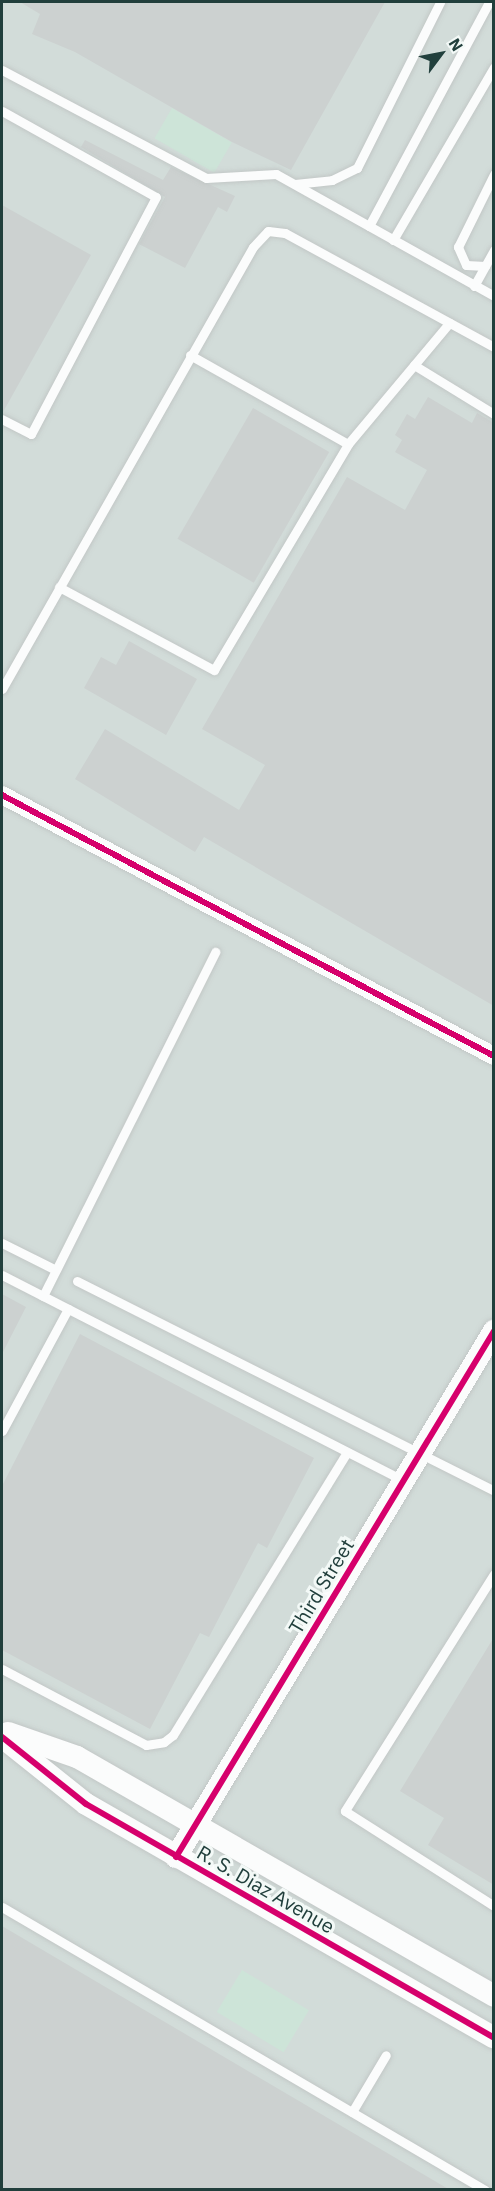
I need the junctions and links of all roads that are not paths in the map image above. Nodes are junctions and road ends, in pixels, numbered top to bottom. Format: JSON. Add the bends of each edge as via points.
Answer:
{"nodes":[{"id":1,"x":440,"y":2,"type":"edge"},
{"id":2,"x":489,"y":2,"type":"edge"},
{"id":3,"x":494,"y":67,"type":"edge"},
{"id":4,"x":2,"y":70,"type":"edge"},
{"id":5,"x":2,"y":111,"type":"edge"},
{"id":6,"x":494,"y":174,"type":"edge"},
{"id":7,"x":295,"y":184,"type":"junction"},
{"id":8,"x":369,"y":226,"type":"junction"},
{"id":9,"x":393,"y":240,"type":"junction"},
{"id":10,"x":494,"y":250,"type":"edge"},
{"id":11,"x":485,"y":266,"type":"junction"},
{"id":12,"x":474,"y":286,"type":"junction"},
{"id":13,"x":494,"y":296,"type":"edge"},
{"id":14,"x":449,"y":323,"type":"junction"},
{"id":15,"x":494,"y":347,"type":"edge"},
{"id":16,"x":190,"y":355,"type":"junction"},
{"id":17,"x":414,"y":365,"type":"junction"},
{"id":18,"x":494,"y":414,"type":"edge"},
{"id":19,"x":2,"y":419,"type":"edge"},
{"id":20,"x":348,"y":444,"type":"junction"},
{"id":21,"x":59,"y":587,"type":"junction"},
{"id":22,"x":2,"y":689,"type":"edge"},
{"id":23,"x":2,"y":795,"type":"edge"},
{"id":24,"x":215,"y":952,"type":"dead end"},
{"id":25,"x":494,"y":1056,"type":"edge"},
{"id":26,"x":2,"y":1243,"type":"edge"},
{"id":27,"x":56,"y":1270,"type":"junction"},
{"id":28,"x":2,"y":1275,"type":"edge"},
{"id":29,"x":77,"y":1281,"type":"dead end"},
{"id":30,"x":43,"y":1296,"type":"junction"},
{"id":31,"x":68,"y":1309,"type":"junction"},
{"id":32,"x":492,"y":1337,"type":"edge"},
{"id":33,"x":2,"y":1431,"type":"edge"},
{"id":34,"x":346,"y":1452,"type":"junction"},
{"id":35,"x":419,"y":1455,"type":"junction"},
{"id":36,"x":404,"y":1481,"type":"junction"},
{"id":37,"x":494,"y":1491,"type":"edge"},
{"id":38,"x":494,"y":1574,"type":"edge"},
{"id":39,"x":2,"y":1669,"type":"edge"},
{"id":40,"x":2,"y":1730,"type":"edge"},
{"id":41,"x":2,"y":1737,"type":"edge"},
{"id":42,"x":196,"y":1825,"type":"junction"},
{"id":43,"x":176,"y":1857,"type":"junction"},
{"id":44,"x":494,"y":1906,"type":"edge"},
{"id":45,"x":2,"y":1907,"type":"edge"},
{"id":46,"x":494,"y":1996,"type":"edge"},
{"id":47,"x":494,"y":2038,"type":"edge"},
{"id":48,"x":386,"y":2055,"type":"dead end"},
{"id":49,"x":352,"y":2112,"type":"junction"},
{"id":50,"x":484,"y":2190,"type":"edge"}],
"edges":[{"from":1,"to":7,"type":"lane","via":[[357,168],[332,180]]},
{"from":2,"to":8,"type":"lane"},
{"from":3,"to":9,"type":"lane"},
{"from":4,"to":7,"type":"lane","via":[[206,178],[276,174]]},
{"from":5,"to":19,"type":"lane","via":[[156,197],[31,434]]},
{"from":6,"to":11,"type":"lane","via":[[458,247],[466,265]]},
{"from":7,"to":8,"type":"lane"},
{"from":8,"to":9,"type":"lane"},
{"from":9,"to":12,"type":"lane"},
{"from":10,"to":11,"type":"lane"},
{"from":11,"to":12,"type":"lane"},
{"from":12,"to":13,"type":"lane"},
{"from":14,"to":15,"type":"lane"},
{"from":14,"to":16,"type":"lane","via":[[285,233],[268,231],[252,247]]},
{"from":14,"to":17,"type":"lane"},
{"from":16,"to":20,"type":"lane"},
{"from":16,"to":21,"type":"lane"},
{"from":17,"to":18,"type":"lane"},
{"from":17,"to":20,"type":"lane"},
{"from":20,"to":21,"type":"lane","via":[[214,670]]},
{"from":21,"to":22,"type":"lane"},
{"from":23,"to":25,"type":"street"},
{"from":24,"to":27,"type":"lane"},
{"from":26,"to":27,"type":"lane"},
{"from":27,"to":30,"type":"lane"},
{"from":28,"to":30,"type":"lane"},
{"from":29,"to":35,"type":"lane"},
{"from":30,"to":31,"type":"lane"},
{"from":31,"to":33,"type":"lane"},
{"from":31,"to":34,"type":"lane"},
{"from":32,"to":35,"type":"street","name":"Third Street"},
{"from":34,"to":36,"type":"lane"},
{"from":34,"to":39,"type":"lane","via":[[173,1735],[164,1742],[146,1745]]},
{"from":35,"to":36,"type":"street","name":"Third Street"},
{"from":35,"to":37,"type":"lane"},
{"from":36,"to":42,"type":"street","name":"Third Street"},
{"from":38,"to":44,"type":"lane","via":[[345,1811]]},
{"from":40,"to":42,"type":"street","name":"R. S. Diaz Avenue","via":[[76,1757]]},
{"from":41,"to":43,"type":"street","name":"R. S. Diaz Avenue","via":[[58,1785]]},
{"from":42,"to":43,"type":"street","name":"Third Street"},
{"from":42,"to":46,"type":"street","name":"R. S. Diaz Avenue"},
{"from":43,"to":47,"type":"street","name":"R. S. Diaz Avenue"},
{"from":45,"to":49,"type":"lane"},
{"from":48,"to":49,"type":"lane"},
{"from":49,"to":50,"type":"lane"}]}
